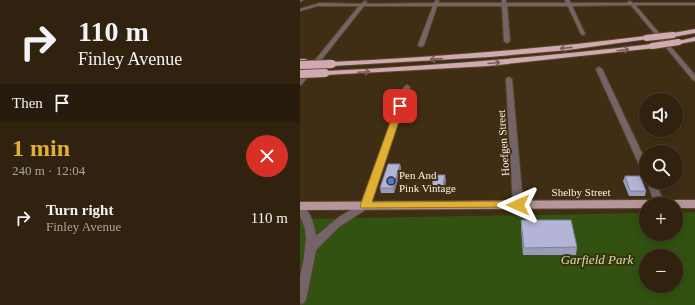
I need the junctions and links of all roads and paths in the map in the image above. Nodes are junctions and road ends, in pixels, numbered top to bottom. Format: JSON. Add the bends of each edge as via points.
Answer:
{"nodes":[{"id":1,"x":331,"y":0,"type":"edge"},
{"id":2,"x":366,"y":0,"type":"edge"},
{"id":3,"x":436,"y":2,"type":"edge"},
{"id":4,"x":504,"y":2,"type":"edge"},
{"id":5,"x":568,"y":2,"type":"edge"},
{"id":6,"x":630,"y":2,"type":"edge"},
{"id":7,"x":695,"y":4,"type":"edge"},
{"id":8,"x":315,"y":5,"type":"junction"},
{"id":9,"x":362,"y":5,"type":"junction"},
{"id":10,"x":300,"y":10,"type":"edge"},
{"id":11,"x":695,"y":31,"type":"edge"},
{"id":12,"x":583,"y":34,"type":"dead end"},
{"id":13,"x":695,"y":39,"type":"edge"},
{"id":14,"x":506,"y":41,"type":"dead end"},
{"id":15,"x":421,"y":45,"type":"dead end"},
{"id":16,"x":301,"y":63,"type":"edge"},
{"id":17,"x":599,"y":69,"type":"dead end"},
{"id":18,"x":300,"y":74,"type":"edge"},
{"id":19,"x":509,"y":79,"type":"dead end"},
{"id":20,"x":695,"y":79,"type":"edge"},
{"id":21,"x":300,"y":83,"type":"edge"},
{"id":22,"x":407,"y":87,"type":"dead end"},
{"id":23,"x":639,"y":156,"type":"edge"},
{"id":24,"x":639,"y":204,"type":"edge"},
{"id":25,"x":683,"y":204,"type":"edge"},
{"id":26,"x":695,"y":204,"type":"edge"},
{"id":27,"x":518,"y":205,"type":"junction"},
{"id":28,"x":365,"y":206,"type":"junction"},
{"id":29,"x":300,"y":207,"type":"edge"},
{"id":30,"x":310,"y":249,"type":"junction"},
{"id":31,"x":300,"y":299,"type":"edge"}],
"edges":[{"from":1,"to":8,"type":"street"},
{"from":2,"to":9,"type":"street"},
{"from":3,"to":4,"type":"street"},
{"from":3,"to":9,"type":"street"},
{"from":3,"to":15,"type":"street"},
{"from":4,"to":5,"type":"street"},
{"from":4,"to":14,"type":"street"},
{"from":5,"to":6,"type":"street"},
{"from":5,"to":12,"type":"street"},
{"from":6,"to":7,"type":"street"},
{"from":6,"to":20,"type":"street"},
{"from":8,"to":9,"type":"street"},
{"from":8,"to":10,"type":"street"},
{"from":9,"to":21,"type":"street"},
{"from":11,"to":16,"type":"highway","one_way":true,"bridge":true,"via":[[551,49],[411,60]]},
{"from":18,"to":13,"type":"highway","one_way":true,"bridge":true,"via":[[415,69],[527,60]]},
{"from":17,"to":23,"type":"street"},
{"from":19,"to":27,"type":"street","name":"Hoefgen Street"},
{"from":22,"to":28,"type":"street"},
{"from":24,"to":27,"type":"main road","name":"Shelby Street"},
{"from":25,"to":26,"type":"main road"},
{"from":27,"to":28,"type":"main road","name":"Shelby Street"},
{"from":28,"to":29,"type":"main road","name":"Shelby Street"},
{"from":28,"to":30,"type":"street","via":[[339,221]]},
{"from":29,"to":30,"type":"street","via":[[307,218]]},
{"from":30,"to":31,"type":"street"}]}
